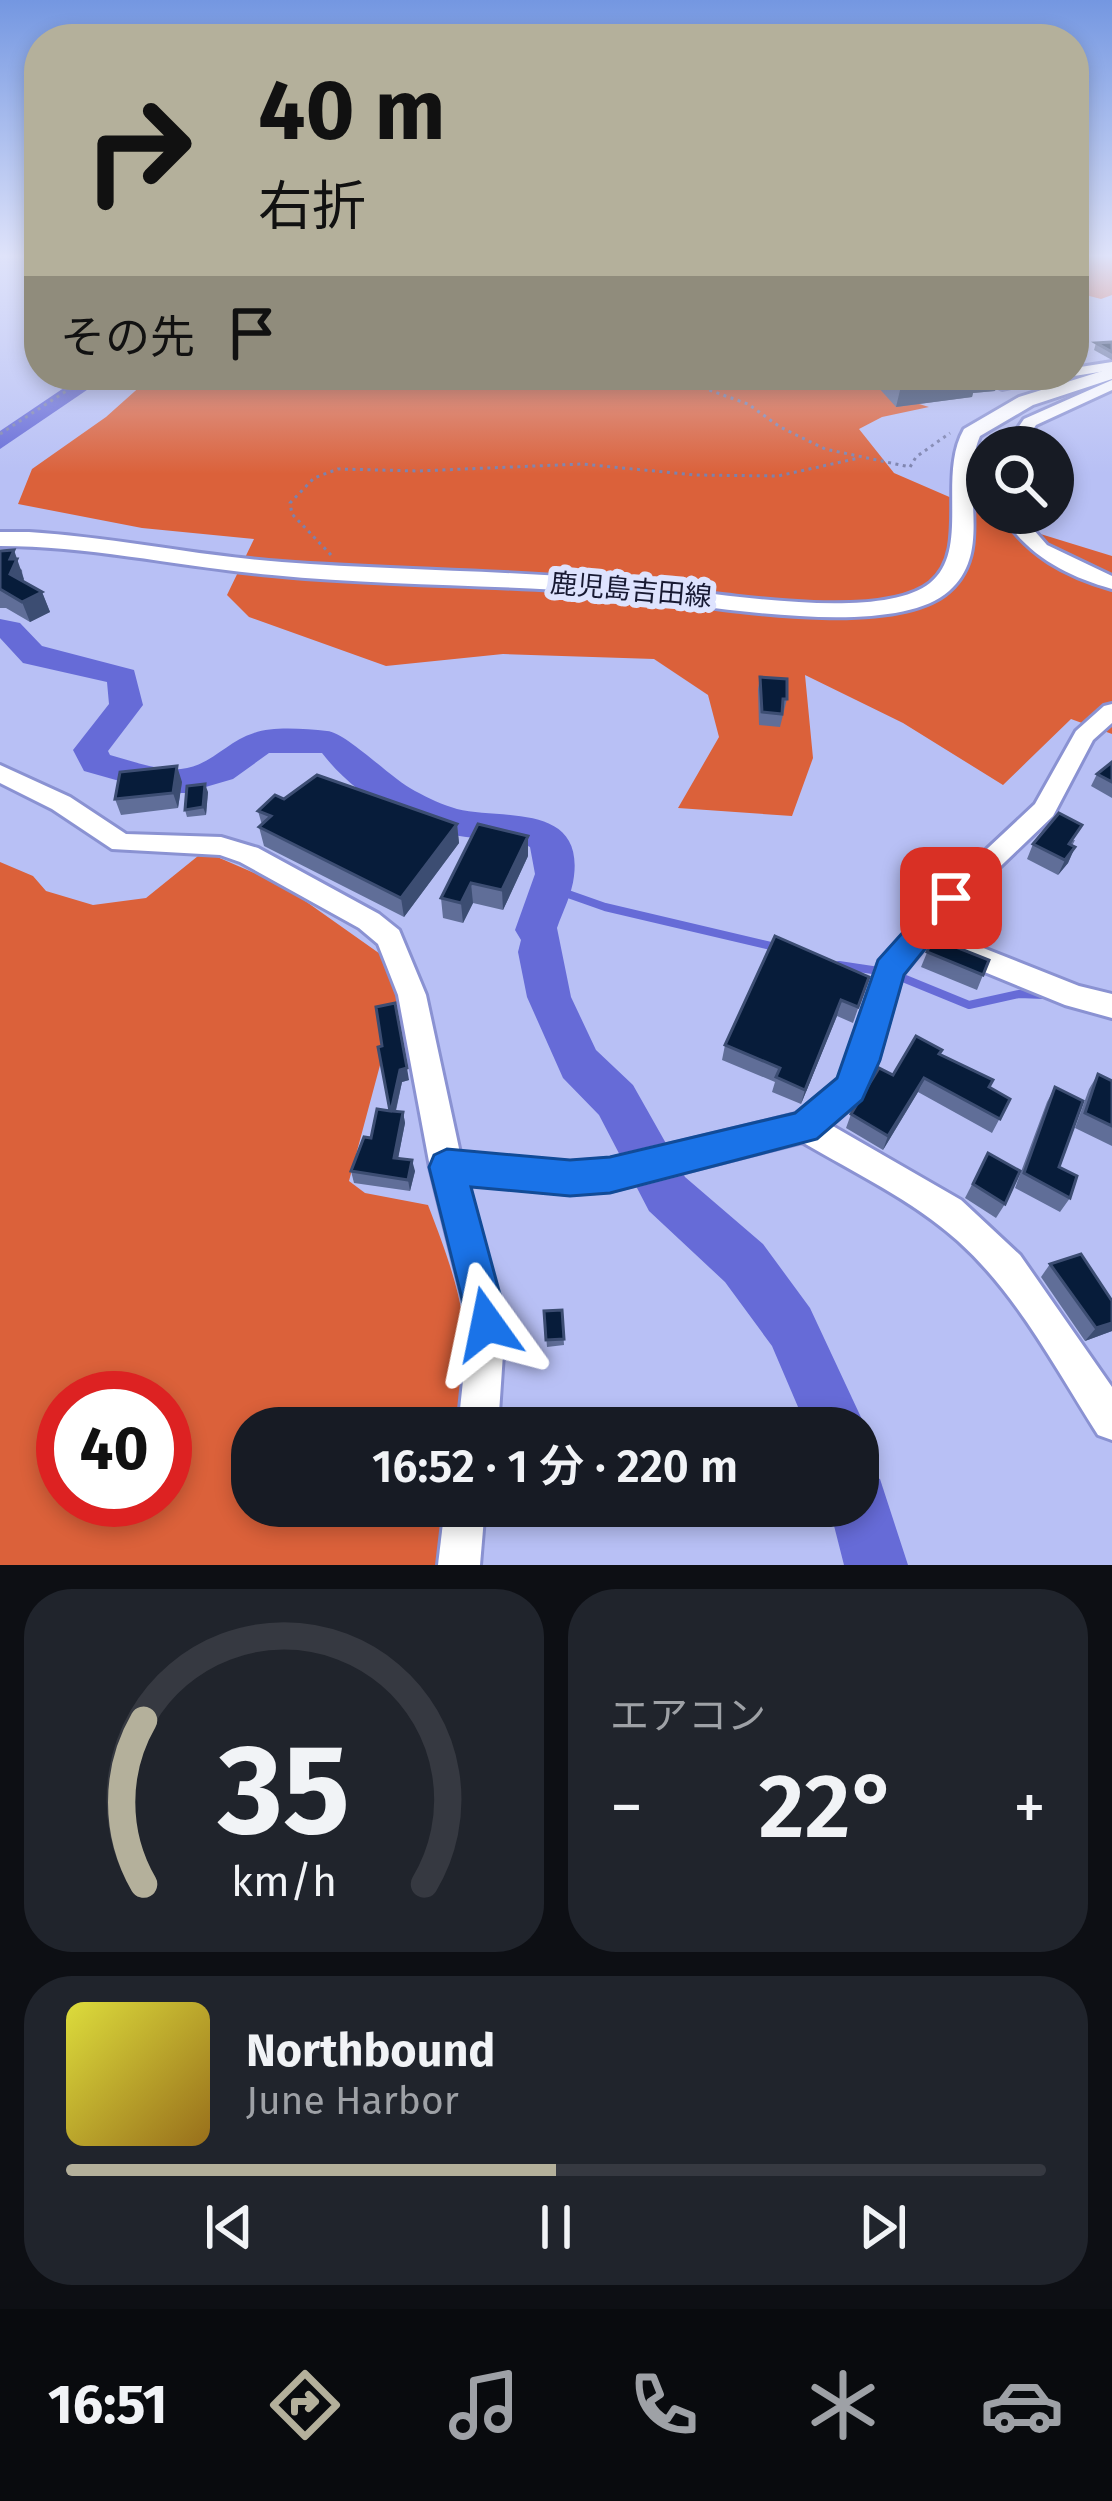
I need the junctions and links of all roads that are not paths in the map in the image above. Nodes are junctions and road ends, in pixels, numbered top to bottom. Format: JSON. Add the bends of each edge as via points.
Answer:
{"nodes":[{"id":1,"x":1089,"y":356,"type":"dead end"},
{"id":2,"x":1109,"y":369,"type":"edge"},
{"id":3,"x":1112,"y":383,"type":"edge"},
{"id":4,"x":1053,"y":390,"type":"edge"},
{"id":5,"x":1027,"y":426,"type":"edge"},
{"id":6,"x":1023,"y":534,"type":"edge"},
{"id":7,"x":0,"y":539,"type":"edge"},
{"id":8,"x":1112,"y":583,"type":"edge"},
{"id":9,"x":1112,"y":711,"type":"edge"},
{"id":10,"x":0,"y":773,"type":"edge"},
{"id":11,"x":922,"y":934,"type":"junction"},
{"id":12,"x":1112,"y":1006,"type":"edge"},
{"id":13,"x":805,"y":1127,"type":"junction"},
{"id":14,"x":447,"y":1167,"type":"junction"},
{"id":15,"x":480,"y":1407,"type":"edge"},
{"id":16,"x":1112,"y":1421,"type":"edge"},
{"id":17,"x":463,"y":1527,"type":"edge"},
{"id":18,"x":459,"y":1565,"type":"edge"}],
"edges":[{"from":1,"to":2,"type":"street"},
{"from":3,"to":5,"type":"street"},
{"from":4,"to":7,"type":"main road","name":"鹿児島吉田線","via":[[971,433],[956,475],[961,559],[939,588],[916,599],[835,609],[234,565]]},
{"from":6,"to":8,"type":"street","via":[[1054,559]]},
{"from":9,"to":11,"type":"street","via":[[1084,736],[1044,810]]},
{"from":10,"to":14,"type":"street","via":[[121,842],[220,846],[249,855],[369,921],[388,938],[412,995]]},
{"from":11,"to":12,"type":"street"},
{"from":11,"to":13,"type":"street","via":[[886,977],[850,1089]]},
{"from":13,"to":14,"type":"street","via":[[570,1178]]},
{"from":13,"to":16,"type":"street","via":[[941,1207],[987,1245]]},
{"from":14,"to":15,"type":"street","via":[[487,1324]]},
{"from":17,"to":18,"type":"street"}]}
